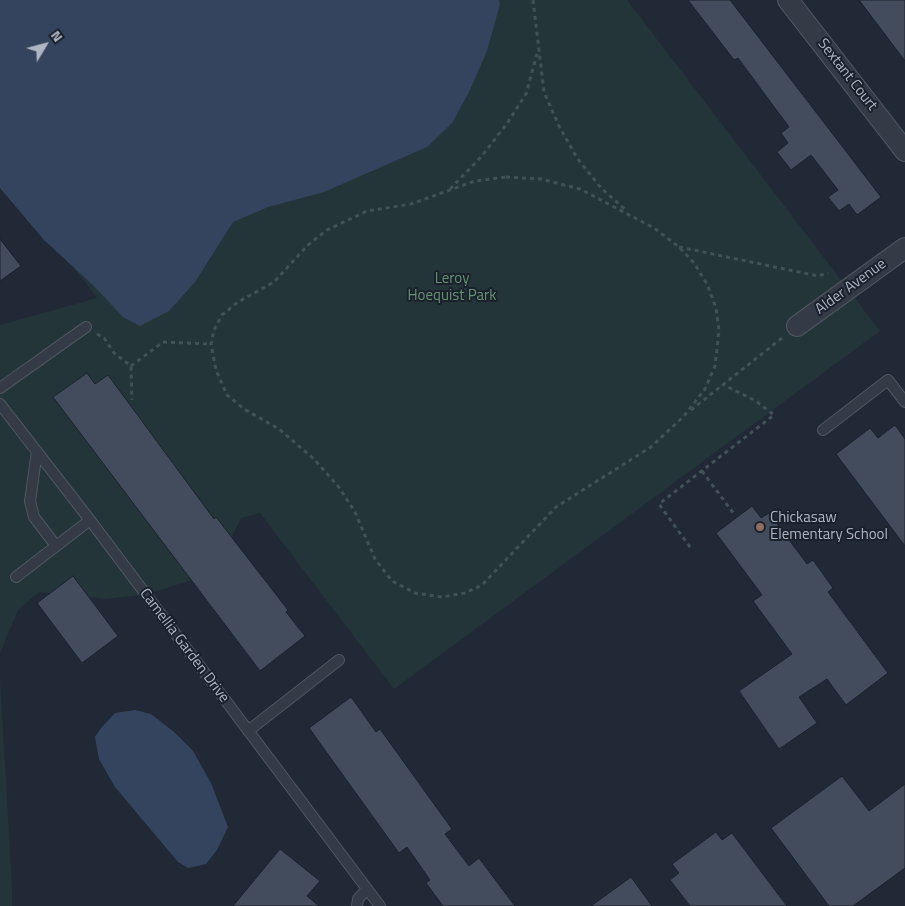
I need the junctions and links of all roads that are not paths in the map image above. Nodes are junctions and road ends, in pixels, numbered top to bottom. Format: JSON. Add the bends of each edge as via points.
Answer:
{"nodes":[{"id":1,"x":788,"y":0,"type":"edge"},
{"id":2,"x":905,"y":151,"type":"edge"},
{"id":3,"x":905,"y":248,"type":"edge"},
{"id":4,"x":797,"y":326,"type":"road end"},
{"id":5,"x":86,"y":327,"type":"road end"},
{"id":6,"x":0,"y":388,"type":"edge"},
{"id":7,"x":905,"y":402,"type":"edge"},
{"id":8,"x":0,"y":404,"type":"edge"},
{"id":9,"x":823,"y":430,"type":"dead end"},
{"id":10,"x":37,"y":451,"type":"junction"},
{"id":11,"x":90,"y":520,"type":"junction"},
{"id":12,"x":56,"y":546,"type":"junction"},
{"id":13,"x":16,"y":577,"type":"dead end"},
{"id":14,"x":340,"y":660,"type":"dead end"},
{"id":15,"x":248,"y":731,"type":"junction"},
{"id":16,"x":367,"y":889,"type":"junction"},
{"id":17,"x":357,"y":906,"type":"edge"},
{"id":18,"x":380,"y":906,"type":"edge"}],
"edges":[{"from":1,"to":2,"type":"street","name":"Sextant Court"},
{"from":3,"to":4,"type":"street","name":"Alder Avenue"},
{"from":5,"to":6,"type":"lane"},
{"from":7,"to":9,"type":"lane","via":[[888,380]]},
{"from":8,"to":10,"type":"lane","name":"Camellia Garden Drive"},
{"from":10,"to":11,"type":"lane","name":"Camellia Garden Drive"},
{"from":10,"to":12,"type":"lane","via":[[30,501],[34,517]]},
{"from":11,"to":12,"type":"lane"},
{"from":11,"to":15,"type":"lane","name":"Camellia Garden Drive"},
{"from":12,"to":13,"type":"lane"},
{"from":14,"to":15,"type":"lane"},
{"from":15,"to":16,"type":"lane","name":"Camellia Garden Drive"},
{"from":16,"to":17,"type":"lane"},
{"from":16,"to":18,"type":"lane","name":"Camellia Garden Drive"}]}
